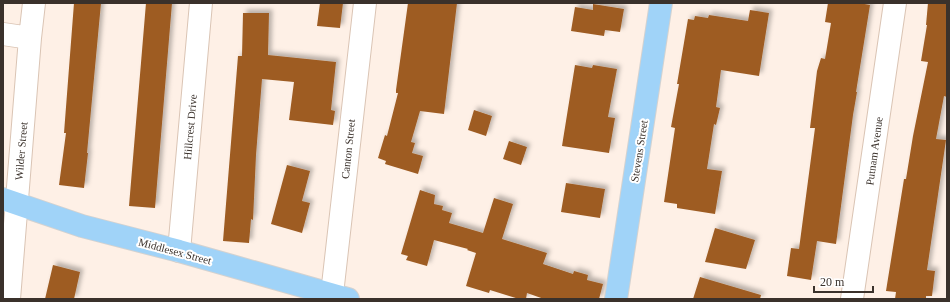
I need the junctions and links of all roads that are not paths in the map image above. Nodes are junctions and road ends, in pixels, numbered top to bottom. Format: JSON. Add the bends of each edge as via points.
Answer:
{"nodes":[{"id":1,"x":34,"y":3,"type":"edge"},
{"id":2,"x":201,"y":3,"type":"edge"},
{"id":3,"x":365,"y":3,"type":"edge"},
{"id":4,"x":661,"y":3,"type":"edge"},
{"id":5,"x":895,"y":3,"type":"edge"},
{"id":6,"x":3,"y":34,"type":"edge"},
{"id":7,"x":30,"y":38,"type":"junction"},
{"id":8,"x":10,"y":201,"type":"edge"},
{"id":9,"x":179,"y":251,"type":"junction"},
{"id":10,"x":340,"y":297,"type":"edge"},
{"id":11,"x":9,"y":299,"type":"edge"},
{"id":12,"x":616,"y":299,"type":"edge"},
{"id":13,"x":852,"y":299,"type":"edge"}],
"edges":[{"from":1,"to":7,"type":"street","name":"Wilder Street"},
{"from":2,"to":9,"type":"street","name":"Hillcrest Drive"},
{"from":3,"to":10,"type":"street","name":"Canton Street"},
{"from":4,"to":12,"type":"main road","name":"Stevens Street"},
{"from":5,"to":13,"type":"street","name":"Putnam Avenue"},
{"from":6,"to":7,"type":"street"},
{"from":7,"to":8,"type":"street","name":"Wilder Street"},
{"from":8,"to":9,"type":"main road","name":"Middlesex Street","via":[[82,226]]},
{"from":8,"to":11,"type":"street","name":"Wilder Street"},
{"from":9,"to":10,"type":"main road","name":"Middlesex Street"}]}
